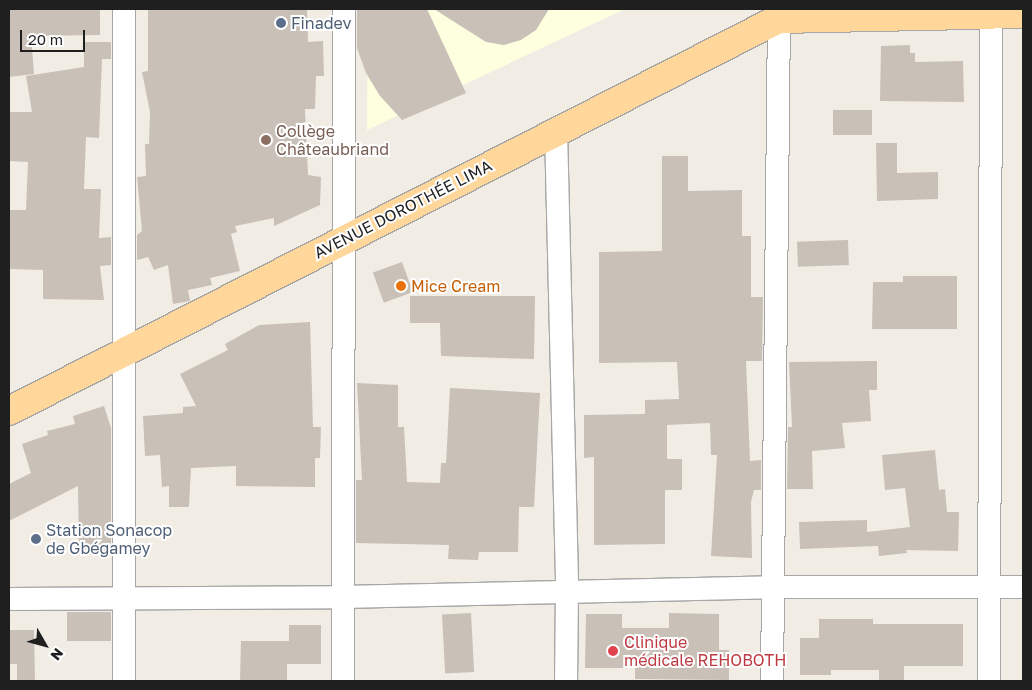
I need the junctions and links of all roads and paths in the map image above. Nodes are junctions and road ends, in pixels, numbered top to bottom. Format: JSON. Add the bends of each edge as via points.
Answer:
{"nodes":[{"id":1,"x":124,"y":9,"type":"edge"},
{"id":2,"x":344,"y":9,"type":"edge"},
{"id":3,"x":991,"y":11,"type":"edge"},
{"id":4,"x":785,"y":12,"type":"edge"},
{"id":5,"x":1023,"y":14,"type":"edge"},
{"id":6,"x":556,"y":130,"type":"junction"},
{"id":7,"x":346,"y":238,"type":"junction"},
{"id":8,"x":124,"y":352,"type":"junction"},
{"id":9,"x":9,"y":411,"type":"edge"},
{"id":10,"x":773,"y":587,"type":"junction"},
{"id":11,"x":989,"y":587,"type":"junction"},
{"id":12,"x":1023,"y":588,"type":"edge"},
{"id":13,"x":567,"y":590,"type":"junction"},
{"id":14,"x":342,"y":597,"type":"junction"},
{"id":15,"x":124,"y":598,"type":"junction"},
{"id":16,"x":9,"y":599,"type":"edge"},
{"id":17,"x":124,"y":681,"type":"edge"},
{"id":18,"x":343,"y":681,"type":"edge"},
{"id":19,"x":566,"y":681,"type":"edge"},
{"id":20,"x":772,"y":681,"type":"edge"},
{"id":21,"x":989,"y":681,"type":"edge"}],
"edges":[{"from":1,"to":8,"type":"street"},
{"from":2,"to":7,"type":"street"},
{"from":3,"to":4,"type":"main road"},
{"from":3,"to":5,"type":"main road"},
{"from":3,"to":11,"type":"street"},
{"from":4,"to":6,"type":"main road","name":"AVENUE DOROTHÉE LIMA"},
{"from":4,"to":10,"type":"street"},
{"from":6,"to":7,"type":"main road","name":"AVENUE DOROTHÉE LIMA"},
{"from":6,"to":13,"type":"street"},
{"from":7,"to":8,"type":"main road","name":"AVENUE DOROTHÉE LIMA"},
{"from":7,"to":14,"type":"street"},
{"from":8,"to":9,"type":"main road","name":"AVENUE DOROTHÉE LIMA"},
{"from":8,"to":15,"type":"street"},
{"from":10,"to":11,"type":"street"},
{"from":10,"to":13,"type":"street"},
{"from":10,"to":20,"type":"street"},
{"from":11,"to":12,"type":"street"},
{"from":11,"to":21,"type":"street"},
{"from":13,"to":14,"type":"street"},
{"from":13,"to":19,"type":"street"},
{"from":14,"to":15,"type":"street"},
{"from":14,"to":18,"type":"street"},
{"from":15,"to":16,"type":"street"},
{"from":15,"to":17,"type":"street"}]}
